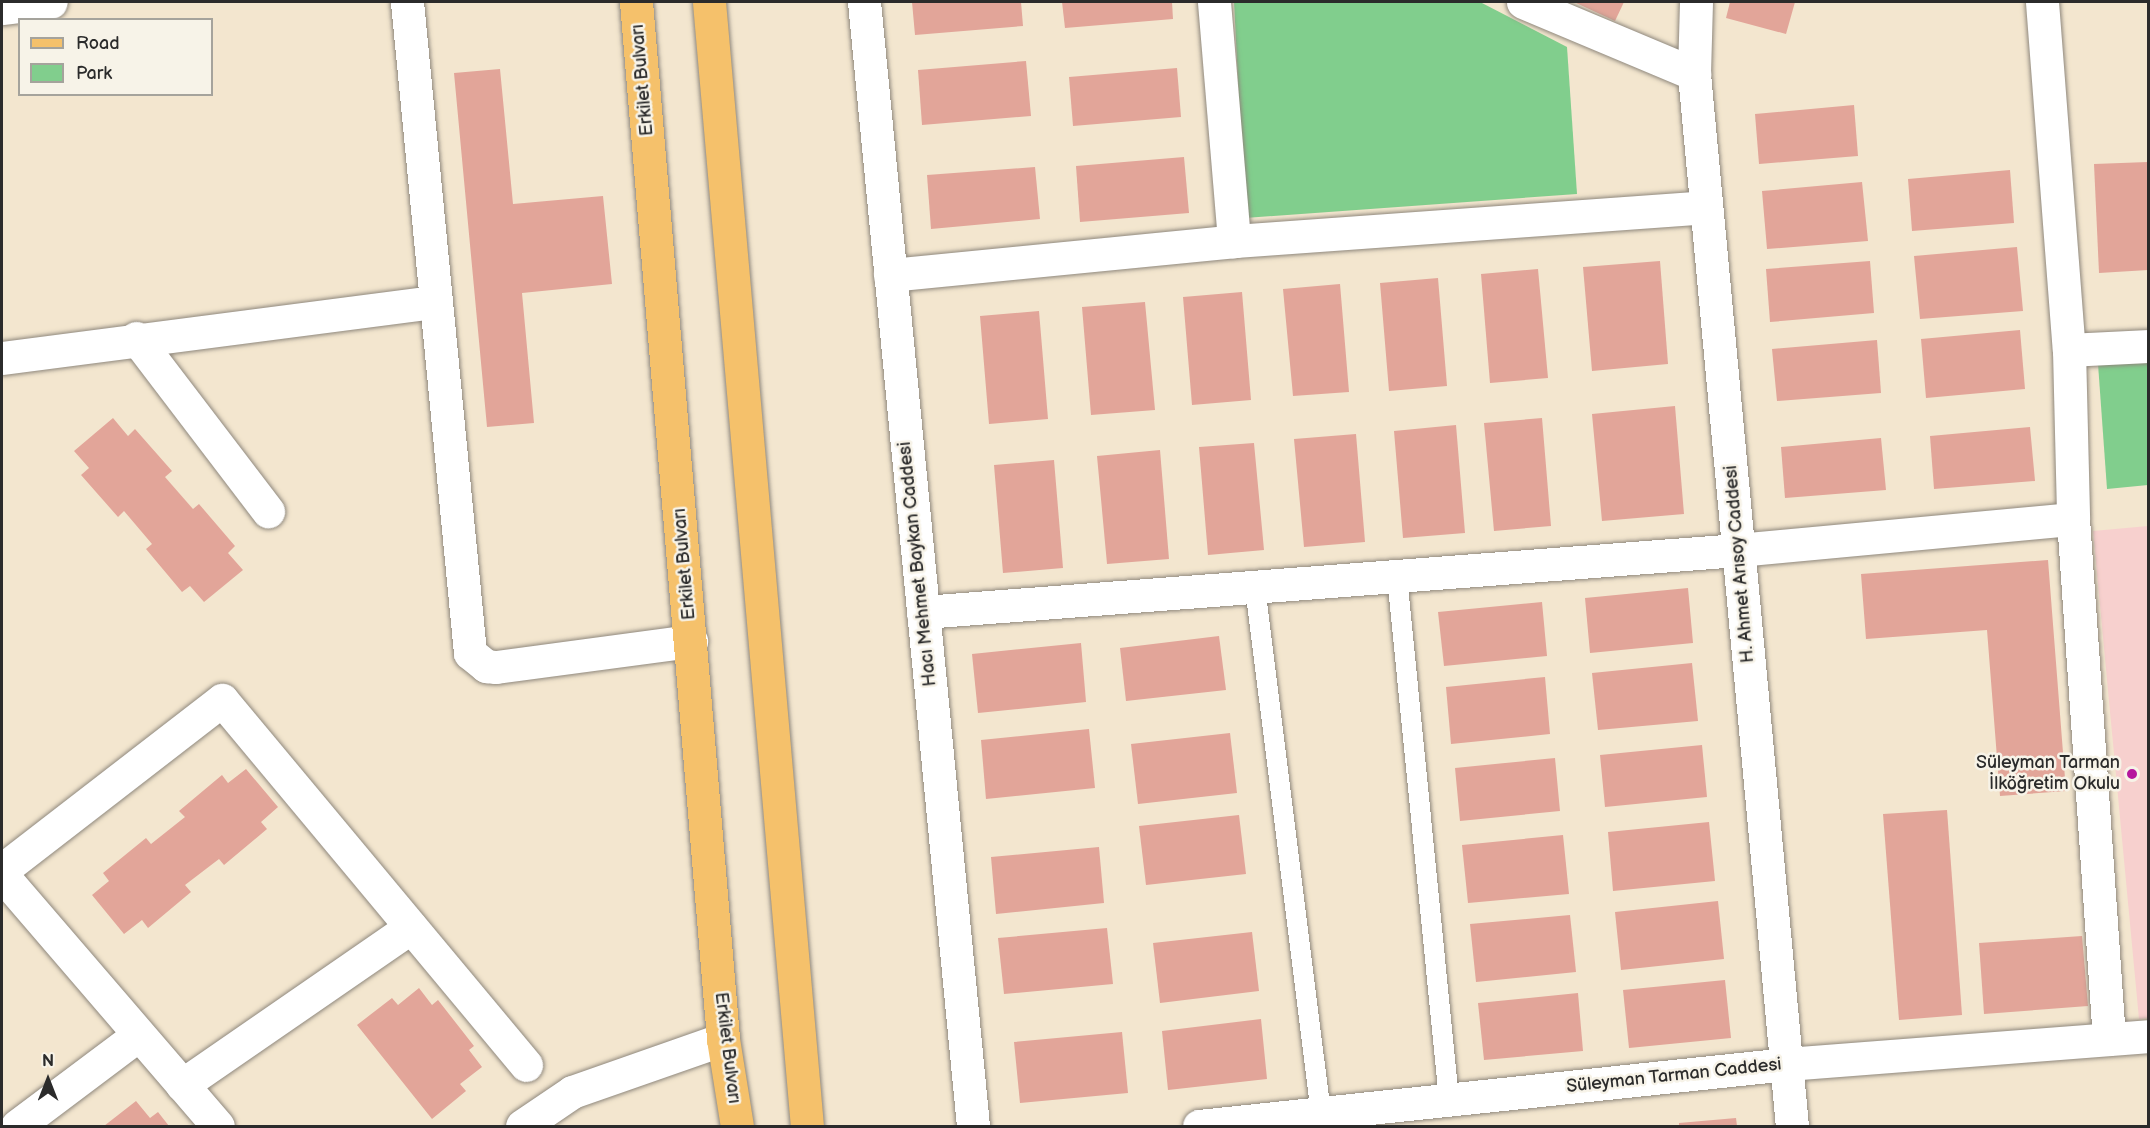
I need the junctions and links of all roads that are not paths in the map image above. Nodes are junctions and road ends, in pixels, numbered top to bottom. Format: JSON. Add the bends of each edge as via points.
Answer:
{"nodes":[{"id":1,"x":51,"y":2,"type":"edge"},
{"id":2,"x":407,"y":2,"type":"edge"},
{"id":3,"x":636,"y":2,"type":"edge"},
{"id":4,"x":709,"y":2,"type":"edge"},
{"id":5,"x":864,"y":2,"type":"edge"},
{"id":6,"x":1214,"y":2,"type":"edge"},
{"id":7,"x":1522,"y":2,"type":"edge"},
{"id":8,"x":1696,"y":2,"type":"edge"},
{"id":9,"x":2042,"y":2,"type":"edge"},
{"id":10,"x":2,"y":8,"type":"edge"},
{"id":11,"x":1694,"y":74,"type":"junction"},
{"id":12,"x":1706,"y":207,"type":"junction"},
{"id":13,"x":1234,"y":241,"type":"junction"},
{"id":14,"x":890,"y":275,"type":"junction"},
{"id":15,"x":435,"y":302,"type":"junction"},
{"id":16,"x":136,"y":338,"type":"junction"},
{"id":17,"x":2148,"y":346,"type":"edge"},
{"id":18,"x":2069,"y":350,"type":"junction"},
{"id":19,"x":2,"y":358,"type":"edge"},
{"id":20,"x":268,"y":511,"type":"dead end"},
{"id":21,"x":2073,"y":519,"type":"junction"},
{"id":22,"x":1738,"y":550,"type":"junction"},
{"id":23,"x":1397,"y":576,"type":"junction"},
{"id":24,"x":1256,"y":587,"type":"junction"},
{"id":25,"x":923,"y":612,"type":"junction"},
{"id":26,"x":691,"y":641,"type":"junction"},
{"id":27,"x":2,"y":870,"type":"edge"},
{"id":28,"x":8,"y":896,"type":"edge"},
{"id":29,"x":411,"y":927,"type":"junction"},
{"id":30,"x":138,"y":1035,"type":"junction"},
{"id":31,"x":2148,"y":1036,"type":"edge"},
{"id":32,"x":723,"y":1039,"type":"junction"},
{"id":33,"x":2109,"y":1039,"type":"junction"},
{"id":34,"x":1787,"y":1064,"type":"junction"},
{"id":35,"x":526,"y":1065,"type":"dead end"},
{"id":36,"x":182,"y":1085,"type":"junction"},
{"id":37,"x":1449,"y":1100,"type":"junction"},
{"id":38,"x":1321,"y":1114,"type":"junction"},
{"id":39,"x":17,"y":1126,"type":"edge"},
{"id":40,"x":218,"y":1126,"type":"edge"},
{"id":41,"x":522,"y":1126,"type":"edge"},
{"id":42,"x":737,"y":1126,"type":"edge"},
{"id":43,"x":807,"y":1126,"type":"edge"},
{"id":44,"x":973,"y":1126,"type":"edge"},
{"id":45,"x":1199,"y":1126,"type":"edge"},
{"id":46,"x":1792,"y":1126,"type":"edge"}],
"edges":[{"from":1,"to":10,"type":"street"},
{"from":2,"to":15,"type":"street"},
{"from":3,"to":26,"type":"main road","name":"Erkilet Bulvarı"},
{"from":4,"to":43,"type":"main road"},
{"from":5,"to":14,"type":"street","name":"Hacı Mehmet Baykan Caddesi"},
{"from":6,"to":13,"type":"street"},
{"from":7,"to":11,"type":"street"},
{"from":8,"to":11,"type":"street","name":"H. Ahmet Arısoy Caddesi"},
{"from":9,"to":18,"type":"street"},
{"from":11,"to":12,"type":"street","name":"H. Ahmet Arısoy Caddesi"},
{"from":12,"to":13,"type":"street"},
{"from":12,"to":22,"type":"street","name":"H. Ahmet Arısoy Caddesi"},
{"from":13,"to":14,"type":"street"},
{"from":14,"to":25,"type":"street","name":"Hacı Mehmet Baykan Caddesi"},
{"from":15,"to":16,"type":"street"},
{"from":15,"to":26,"type":"street","via":[[470,653],[486,666],[496,667]]},
{"from":16,"to":19,"type":"street"},
{"from":16,"to":20,"type":"street"},
{"from":17,"to":18,"type":"street"},
{"from":18,"to":21,"type":"street"},
{"from":21,"to":22,"type":"street"},
{"from":21,"to":33,"type":"street"},
{"from":22,"to":23,"type":"street"},
{"from":22,"to":34,"type":"street","name":"H. Ahmet Arısoy Caddesi"},
{"from":23,"to":24,"type":"street"},
{"from":23,"to":37,"type":"lane"},
{"from":24,"to":25,"type":"street"},
{"from":24,"to":38,"type":"lane"},
{"from":25,"to":44,"type":"street","name":"Hacı Mehmet Baykan Caddesi"},
{"from":26,"to":32,"type":"main road","name":"Erkilet Bulvarı"},
{"from":27,"to":29,"type":"street","via":[[222,700]]},
{"from":28,"to":30,"type":"street"},
{"from":29,"to":35,"type":"street"},
{"from":29,"to":36,"type":"street"},
{"from":30,"to":36,"type":"street"},
{"from":30,"to":39,"type":"street"},
{"from":31,"to":33,"type":"street","name":"Süleyman Tarman Caddesi"},
{"from":32,"to":41,"type":"street","via":[[572,1092]]},
{"from":32,"to":42,"type":"main road","name":"Erkilet Bulvarı"},
{"from":33,"to":34,"type":"street","name":"Süleyman Tarman Caddesi"},
{"from":34,"to":37,"type":"street","name":"Süleyman Tarman Caddesi"},
{"from":34,"to":46,"type":"street","name":"H. Ahmet Arısoy Caddesi"},
{"from":36,"to":40,"type":"street"},
{"from":37,"to":38,"type":"street","name":"Süleyman Tarman Caddesi"},
{"from":38,"to":45,"type":"street","name":"Süleyman Tarman Caddesi"}]}
